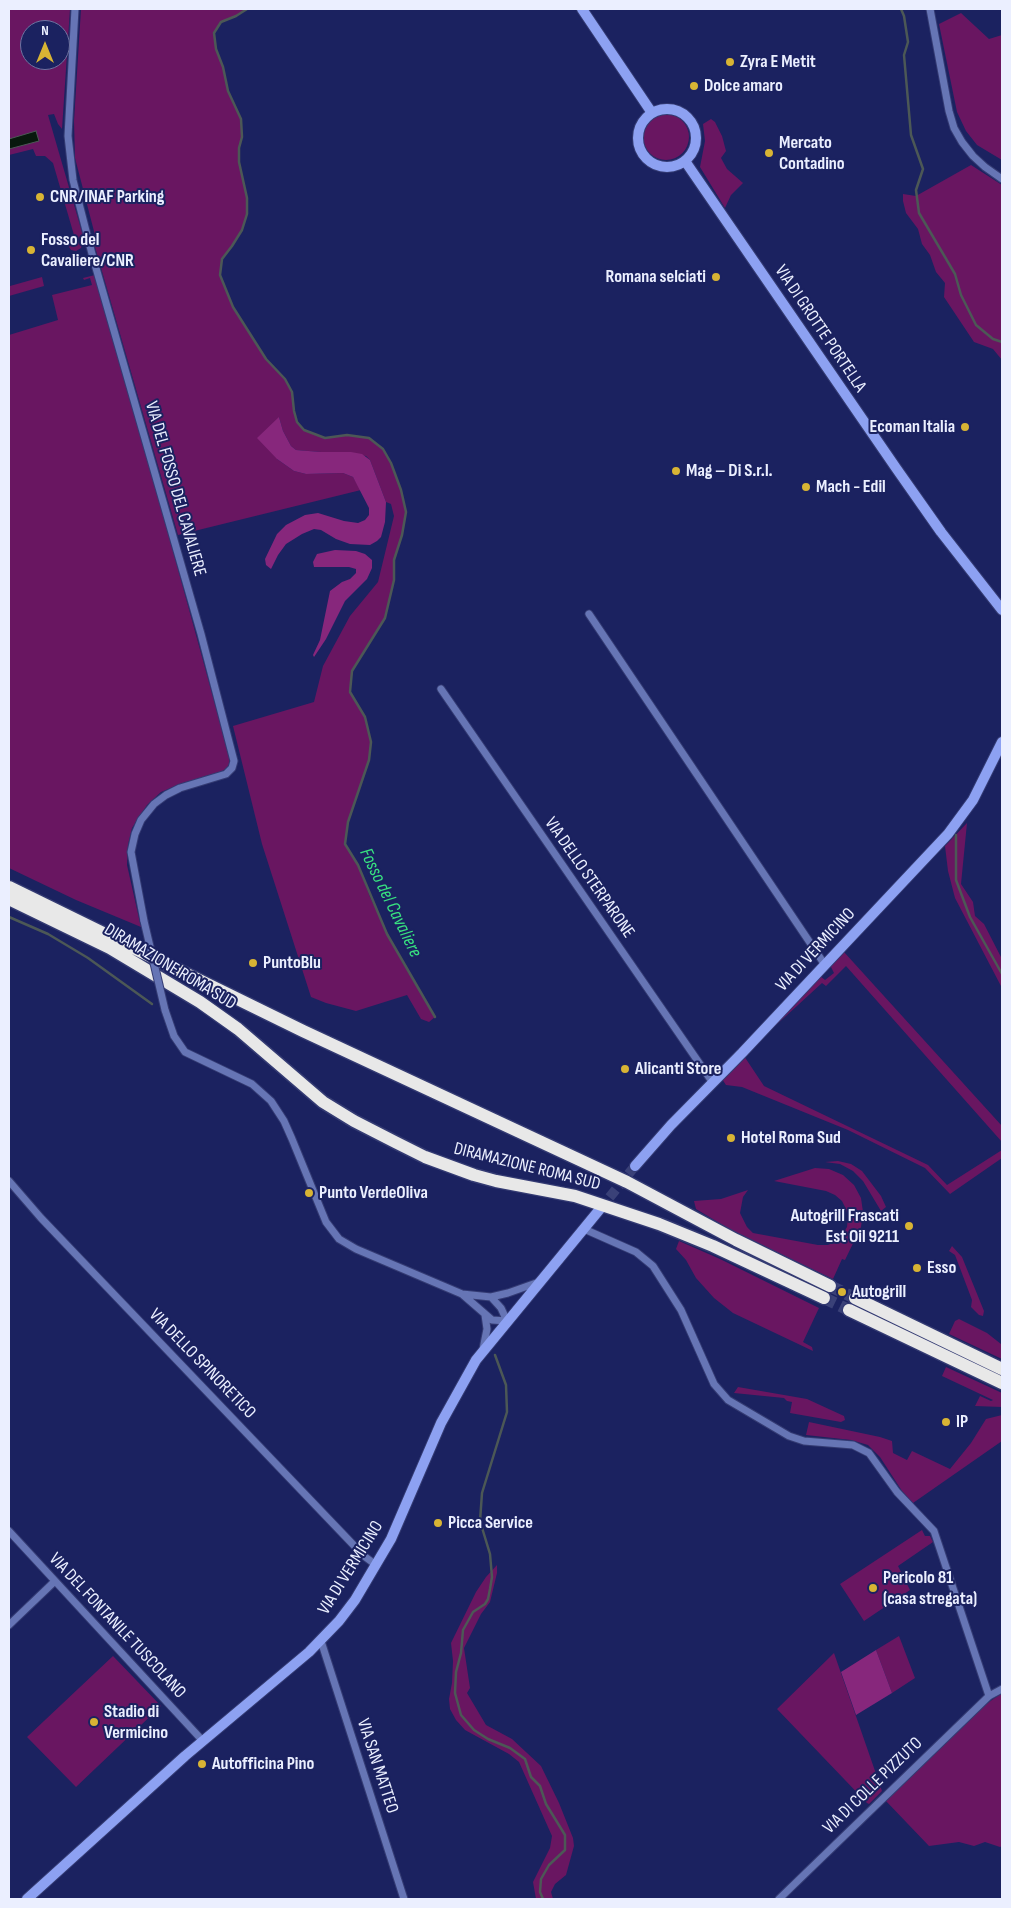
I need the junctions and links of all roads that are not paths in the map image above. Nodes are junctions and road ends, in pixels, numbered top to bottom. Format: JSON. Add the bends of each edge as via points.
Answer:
{"nodes":[{"id":1,"x":75,"y":9,"type":"edge"},
{"id":2,"x":582,"y":9,"type":"edge"},
{"id":3,"x":930,"y":9,"type":"edge"},
{"id":4,"x":652,"y":113,"type":"junction"},
{"id":5,"x":685,"y":161,"type":"junction"},
{"id":6,"x":1002,"y":179,"type":"edge"},
{"id":7,"x":1002,"y":610,"type":"edge"},
{"id":8,"x":589,"y":614,"type":"dead end"},
{"id":9,"x":442,"y":689,"type":"dead end"},
{"id":10,"x":1002,"y":742,"type":"edge"},
{"id":11,"x":9,"y":887,"type":"edge"},
{"id":12,"x":9,"y":899,"type":"edge"},
{"id":13,"x":825,"y":965,"type":"junction"},
{"id":14,"x":713,"y":1083,"type":"junction"},
{"id":15,"x":635,"y":1166,"type":"tunnel mouth"},
{"id":16,"x":9,"y":1181,"type":"edge"},
{"id":17,"x":600,"y":1209,"type":"tunnel mouth"},
{"id":18,"x":584,"y":1229,"type":"junction"},
{"id":19,"x":542,"y":1281,"type":"junction"},
{"id":20,"x":830,"y":1286,"type":"tunnel mouth"},
{"id":21,"x":462,"y":1294,"type":"junction"},
{"id":22,"x":491,"y":1297,"type":"junction"},
{"id":23,"x":824,"y":1298,"type":"tunnel mouth"},
{"id":24,"x":855,"y":1298,"type":"tunnel mouth"},
{"id":25,"x":849,"y":1310,"type":"tunnel mouth"},
{"id":26,"x":485,"y":1315,"type":"junction"},
{"id":27,"x":507,"y":1322,"type":"junction"},
{"id":28,"x":483,"y":1349,"type":"junction"},
{"id":29,"x":1002,"y":1368,"type":"edge"},
{"id":30,"x":1002,"y":1383,"type":"edge"},
{"id":31,"x":9,"y":1531,"type":"edge"},
{"id":32,"x":376,"y":1565,"type":"junction"},
{"id":33,"x":55,"y":1582,"type":"junction"},
{"id":34,"x":9,"y":1625,"type":"edge"},
{"id":35,"x":321,"y":1641,"type":"junction"},
{"id":36,"x":1002,"y":1689,"type":"edge"},
{"id":37,"x":989,"y":1696,"type":"junction"},
{"id":38,"x":203,"y":1741,"type":"junction"},
{"id":39,"x":27,"y":1899,"type":"edge"},
{"id":40,"x":404,"y":1899,"type":"edge"},
{"id":41,"x":779,"y":1899,"type":"edge"}],
"edges":[{"from":1,"to":21,"type":"street","name":"VIA DEL FOSSO DEL CAVALIERE","bridge":true,"via":[[68,121],[72,173],[234,761],[226,774],[164,796],[150,808],[134,834],[131,852],[165,1010],[174,1036],[185,1052],[252,1084],[270,1101],[286,1126],[323,1216],[336,1236],[356,1249]]},
{"from":2,"to":4,"type":"main road"},
{"from":3,"to":6,"type":"street","via":[[954,128],[972,156]]},
{"from":4,"to":5,"type":"main road","via":[[674,110],[691,123],[696,144]]},
{"from":4,"to":5,"type":"main road","via":[[642,122],[638,133],[643,156],[662,167],[676,166]]},
{"from":5,"to":7,"type":"main road","name":"VIA DI GROTTE PORTELLA","via":[[941,532]]},
{"from":8,"to":13,"type":"street"},
{"from":9,"to":14,"type":"street","name":"VIA DELLO STERPARONE"},
{"from":10,"to":13,"type":"main road","name":"VIA DI VERMICINO","via":[[976,794],[956,824]]},
{"from":11,"to":20,"type":"highway","name":"DIRAMAZIONE ROMA SUD","via":[[302,1031],[627,1182]]},
{"from":12,"to":23,"type":"highway","name":"DIRAMAZIONE ROMA SUD","via":[[110,948],[200,1002],[238,1029],[337,1112],[425,1157],[474,1175],[575,1196],[660,1224]]},
{"from":13,"to":14,"type":"main road","name":"VIA DI VERMICINO"},
{"from":14,"to":15,"type":"main road","name":"VIA DI VERMICINO"},
{"from":16,"to":32,"type":"street","name":"VIA DELLO SPINORETICO"},
{"from":17,"to":18,"type":"main road","name":"VIA DI VERMICINO"},
{"from":18,"to":19,"type":"main road","name":"VIA DI VERMICINO"},
{"from":18,"to":37,"type":"street","via":[[636,1252],[653,1266],[679,1306],[714,1384],[728,1400],[789,1436],[853,1445],[869,1453],[898,1492],[934,1531]]},
{"from":19,"to":22,"type":"street"},
{"from":19,"to":27,"type":"main road","name":"VIA DI VERMICINO"},
{"from":21,"to":22,"type":"street"},
{"from":21,"to":26,"type":"street"},
{"from":22,"to":27,"type":"street","via":[[502,1308]]},
{"from":24,"to":29,"type":"highway"},
{"from":25,"to":30,"type":"highway"},
{"from":26,"to":27,"type":"street","via":[[496,1322]]},
{"from":26,"to":28,"type":"street","via":[[487,1328]]},
{"from":27,"to":28,"type":"main road","name":"VIA DI VERMICINO"},
{"from":28,"to":32,"type":"main road","name":"VIA DI VERMICINO","via":[[445,1416],[397,1527]]},
{"from":31,"to":33,"type":"street","name":"VIA DEL FONTANILE TUSCOLANO"},
{"from":32,"to":35,"type":"main road","name":"VIA DI VERMICINO","via":[[348,1611]]},
{"from":33,"to":34,"type":"street"},
{"from":33,"to":38,"type":"street","name":"VIA DEL FONTANILE TUSCOLANO"},
{"from":35,"to":38,"type":"main road","name":"VIA DI VERMICINO"},
{"from":35,"to":40,"type":"street","name":"VIA SAN MATTEO"},
{"from":36,"to":37,"type":"street","name":"VIA DI COLLE PIZZUTO"},
{"from":37,"to":41,"type":"street","name":"VIA DI COLLE PIZZUTO"},
{"from":38,"to":39,"type":"main road","name":"VIA DI VERMICINO"}]}
